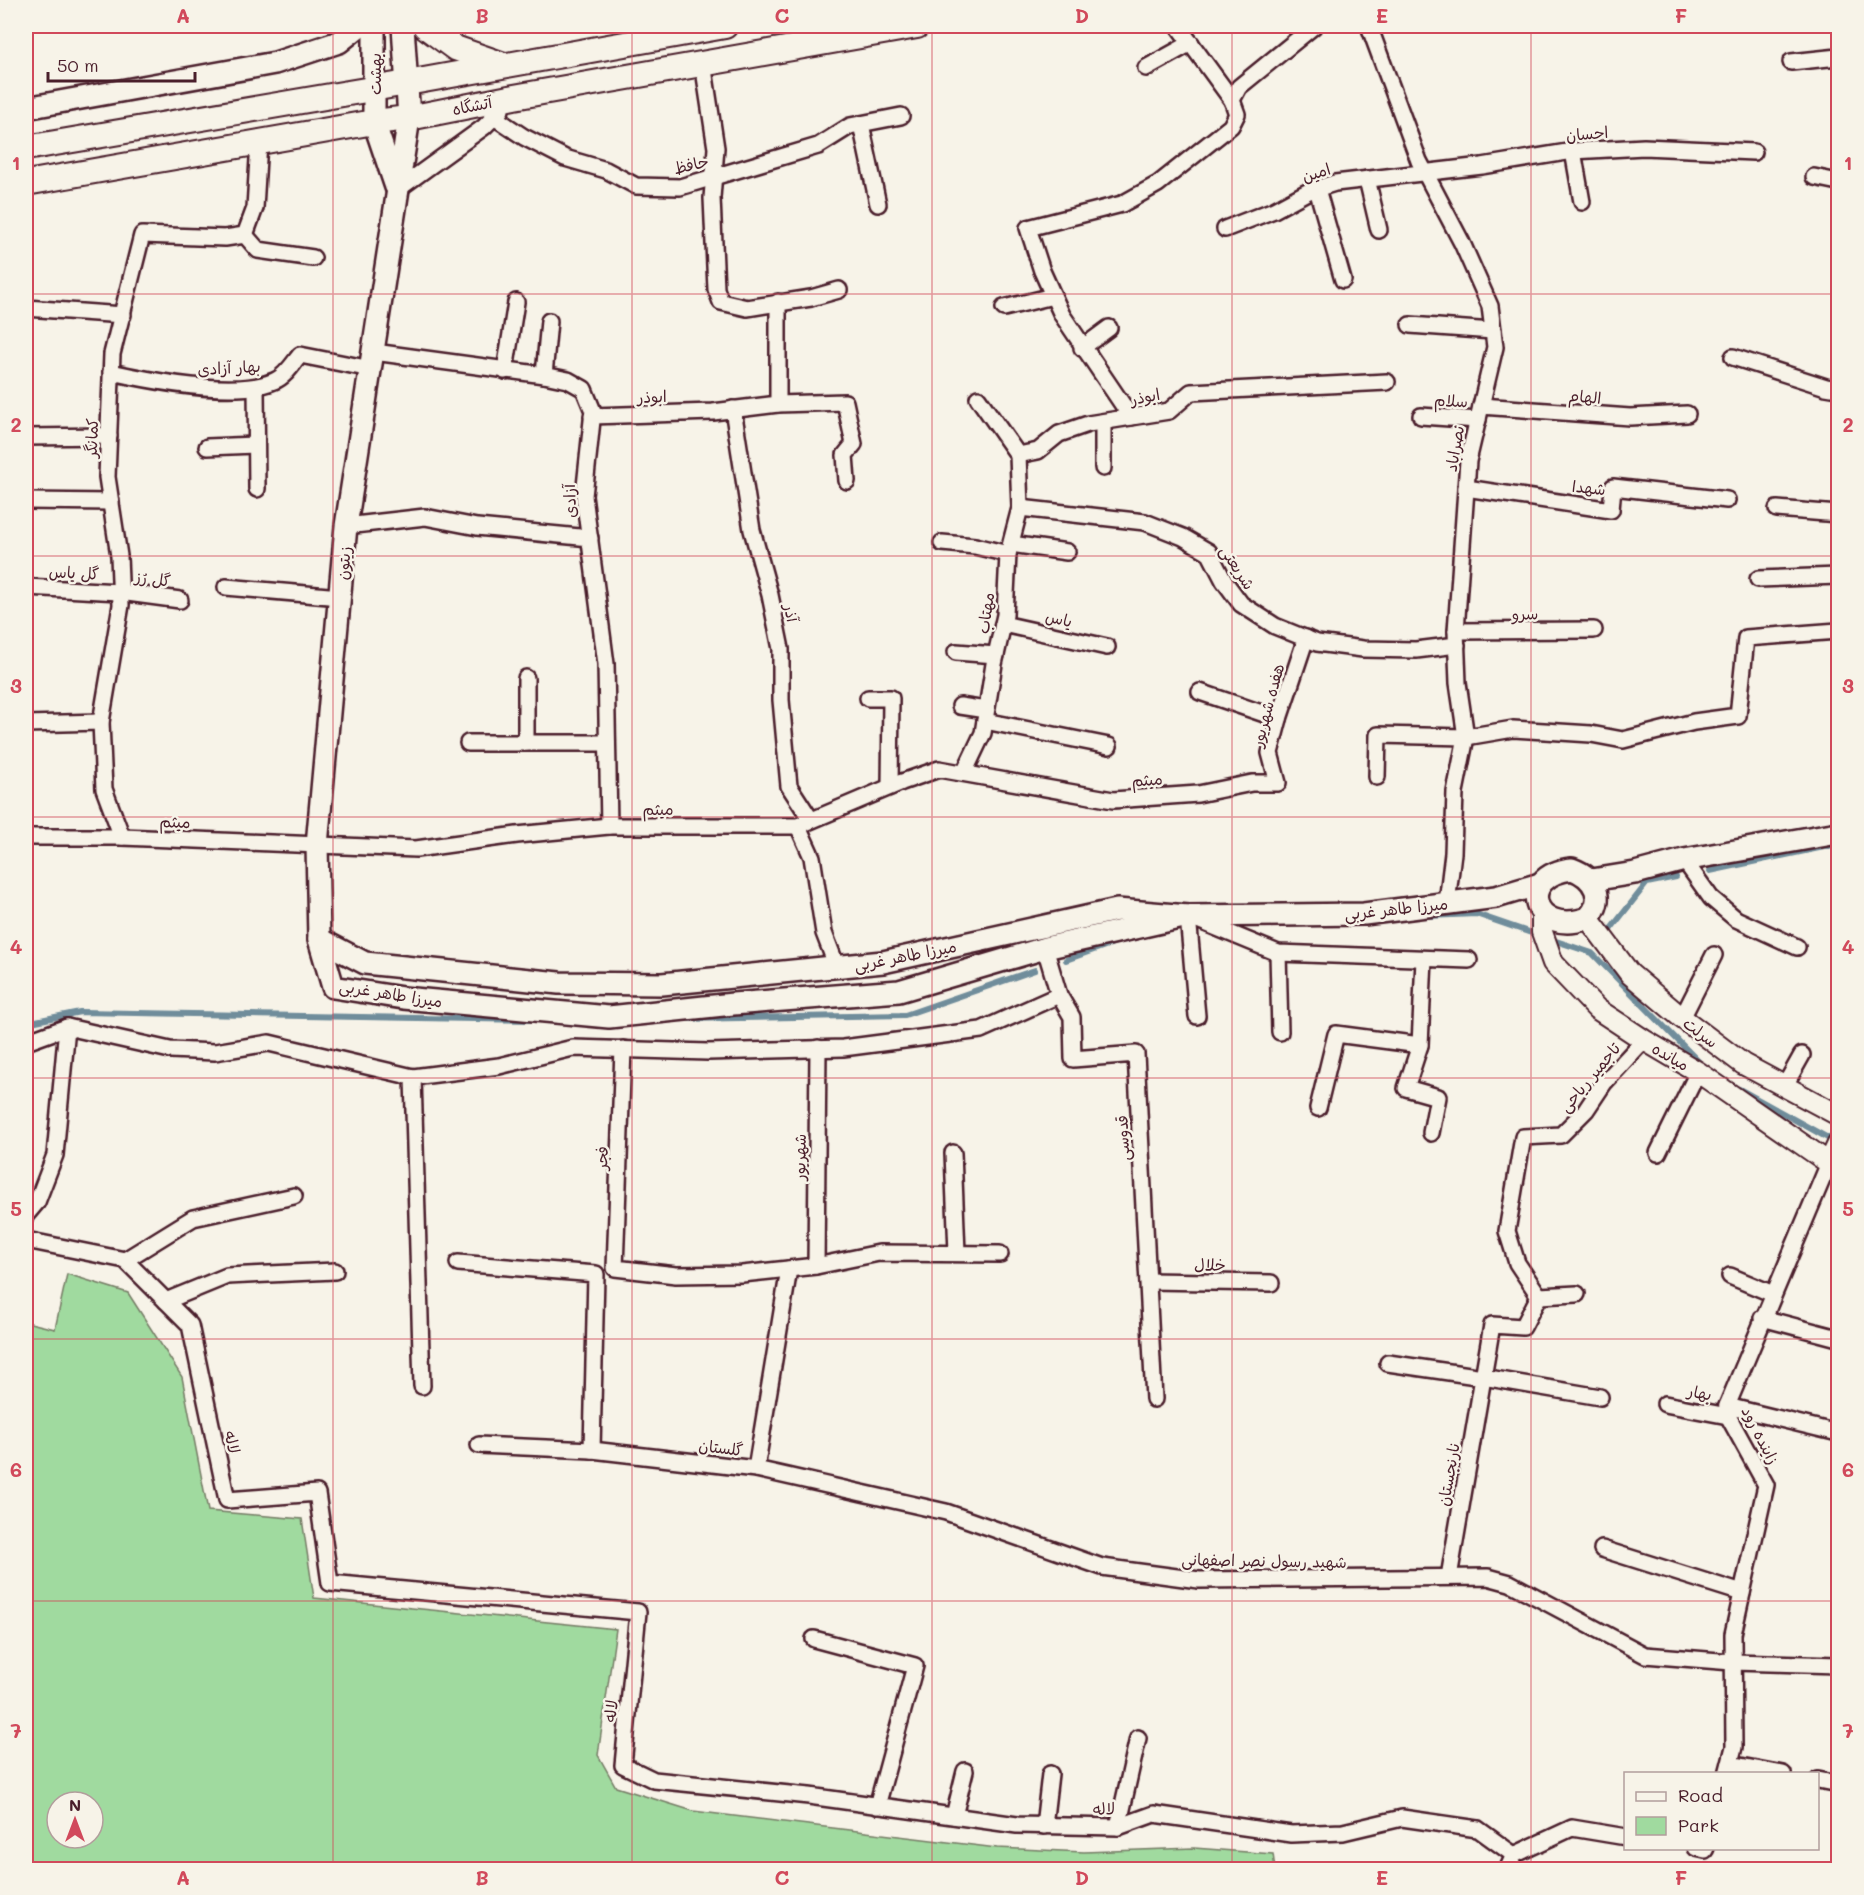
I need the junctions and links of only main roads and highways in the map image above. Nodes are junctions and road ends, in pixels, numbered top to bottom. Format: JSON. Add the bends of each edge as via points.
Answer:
{"nodes":[{"id":1,"x":359,"y":26,"type":"edge"},
{"id":2,"x":374,"y":26,"type":"edge"},
{"id":3,"x":403,"y":26,"type":"edge"},
{"id":4,"x":425,"y":26,"type":"edge"},
{"id":5,"x":725,"y":26,"type":"edge"},
{"id":6,"x":917,"y":26,"type":"edge"},
{"id":7,"x":503,"y":64,"type":"junction"},
{"id":8,"x":407,"y":83,"type":"junction"},
{"id":9,"x":375,"y":89,"type":"junction"},
{"id":10,"x":26,"y":108,"type":"edge"},
{"id":11,"x":409,"y":118,"type":"junction"},
{"id":12,"x":374,"y":122,"type":"junction"},
{"id":13,"x":26,"y":148,"type":"edge"},
{"id":14,"x":26,"y":183,"type":"edge"},
{"id":15,"x":397,"y":190,"type":"junction"},
{"id":16,"x":1839,"y":833,"type":"edge"},
{"id":17,"x":1635,"y":873,"type":"junction"},
{"id":18,"x":1592,"y":880,"type":"junction"},
{"id":19,"x":1592,"y":912,"type":"junction"},
{"id":20,"x":1188,"y":916,"type":"junction"},
{"id":21,"x":1542,"y":916,"type":"junction"},
{"id":22,"x":319,"y":939,"type":"junction"}],
"edges":[{"from":1,"to":10,"type":"main road","via":[[339,42],[275,63]]},
{"from":2,"to":9,"type":"main road","name":"بهشت"},
{"from":3,"to":8,"type":"main road","name":"بهشت"},
{"from":4,"to":7,"type":"main road","via":[[455,48]]},
{"from":5,"to":7,"type":"main road","name":"آتشگاه"},
{"from":6,"to":11,"type":"main road","name":"آتشگاه"},
{"from":7,"to":8,"type":"main road","name":"آتشگاه"},
{"from":8,"to":9,"type":"main road","name":"آتشگاه"},
{"from":8,"to":11,"type":"main road","name":"بهشت"},
{"from":9,"to":12,"type":"main road","name":"بهشت"},
{"from":9,"to":13,"type":"main road","name":"آتشگاه"},
{"from":11,"to":12,"type":"main road","name":"آتشگاه"},
{"from":11,"to":15,"type":"main road","name":"زیتون"},
{"from":12,"to":14,"type":"main road","name":"آتشگاه"},
{"from":12,"to":15,"type":"main road","name":"زیتون"},
{"from":15,"to":22,"type":"main road","name":"زیتون","via":[[346,526],[316,845]]},
{"from":16,"to":17,"type":"main road","via":[[1684,860]]},
{"from":17,"to":18,"type":"main road"},
{"from":17,"to":19,"type":"main road"},
{"from":18,"to":19,"type":"main road","via":[[1596,893]]},
{"from":18,"to":21,"type":"main road","name":"میرزا طاهر غربی","via":[[1572,869],[1547,876]]},
{"from":19,"to":21,"type":"main road","via":[[1568,923]]},
{"from":20,"to":21,"type":"main road","name":"میرزا طاهر غربی","via":[[1364,914],[1496,897]]},
{"from":20,"to":22,"type":"main road","name":"میرزا طاهر غربی","via":[[1117,910],[883,962],[662,984],[559,983],[365,963]]},
{"from":20,"to":22,"type":"main road","name":"میرزا طاهر غربی","via":[[1045,948],[899,991],[609,1017],[403,998],[333,987]]}]}
